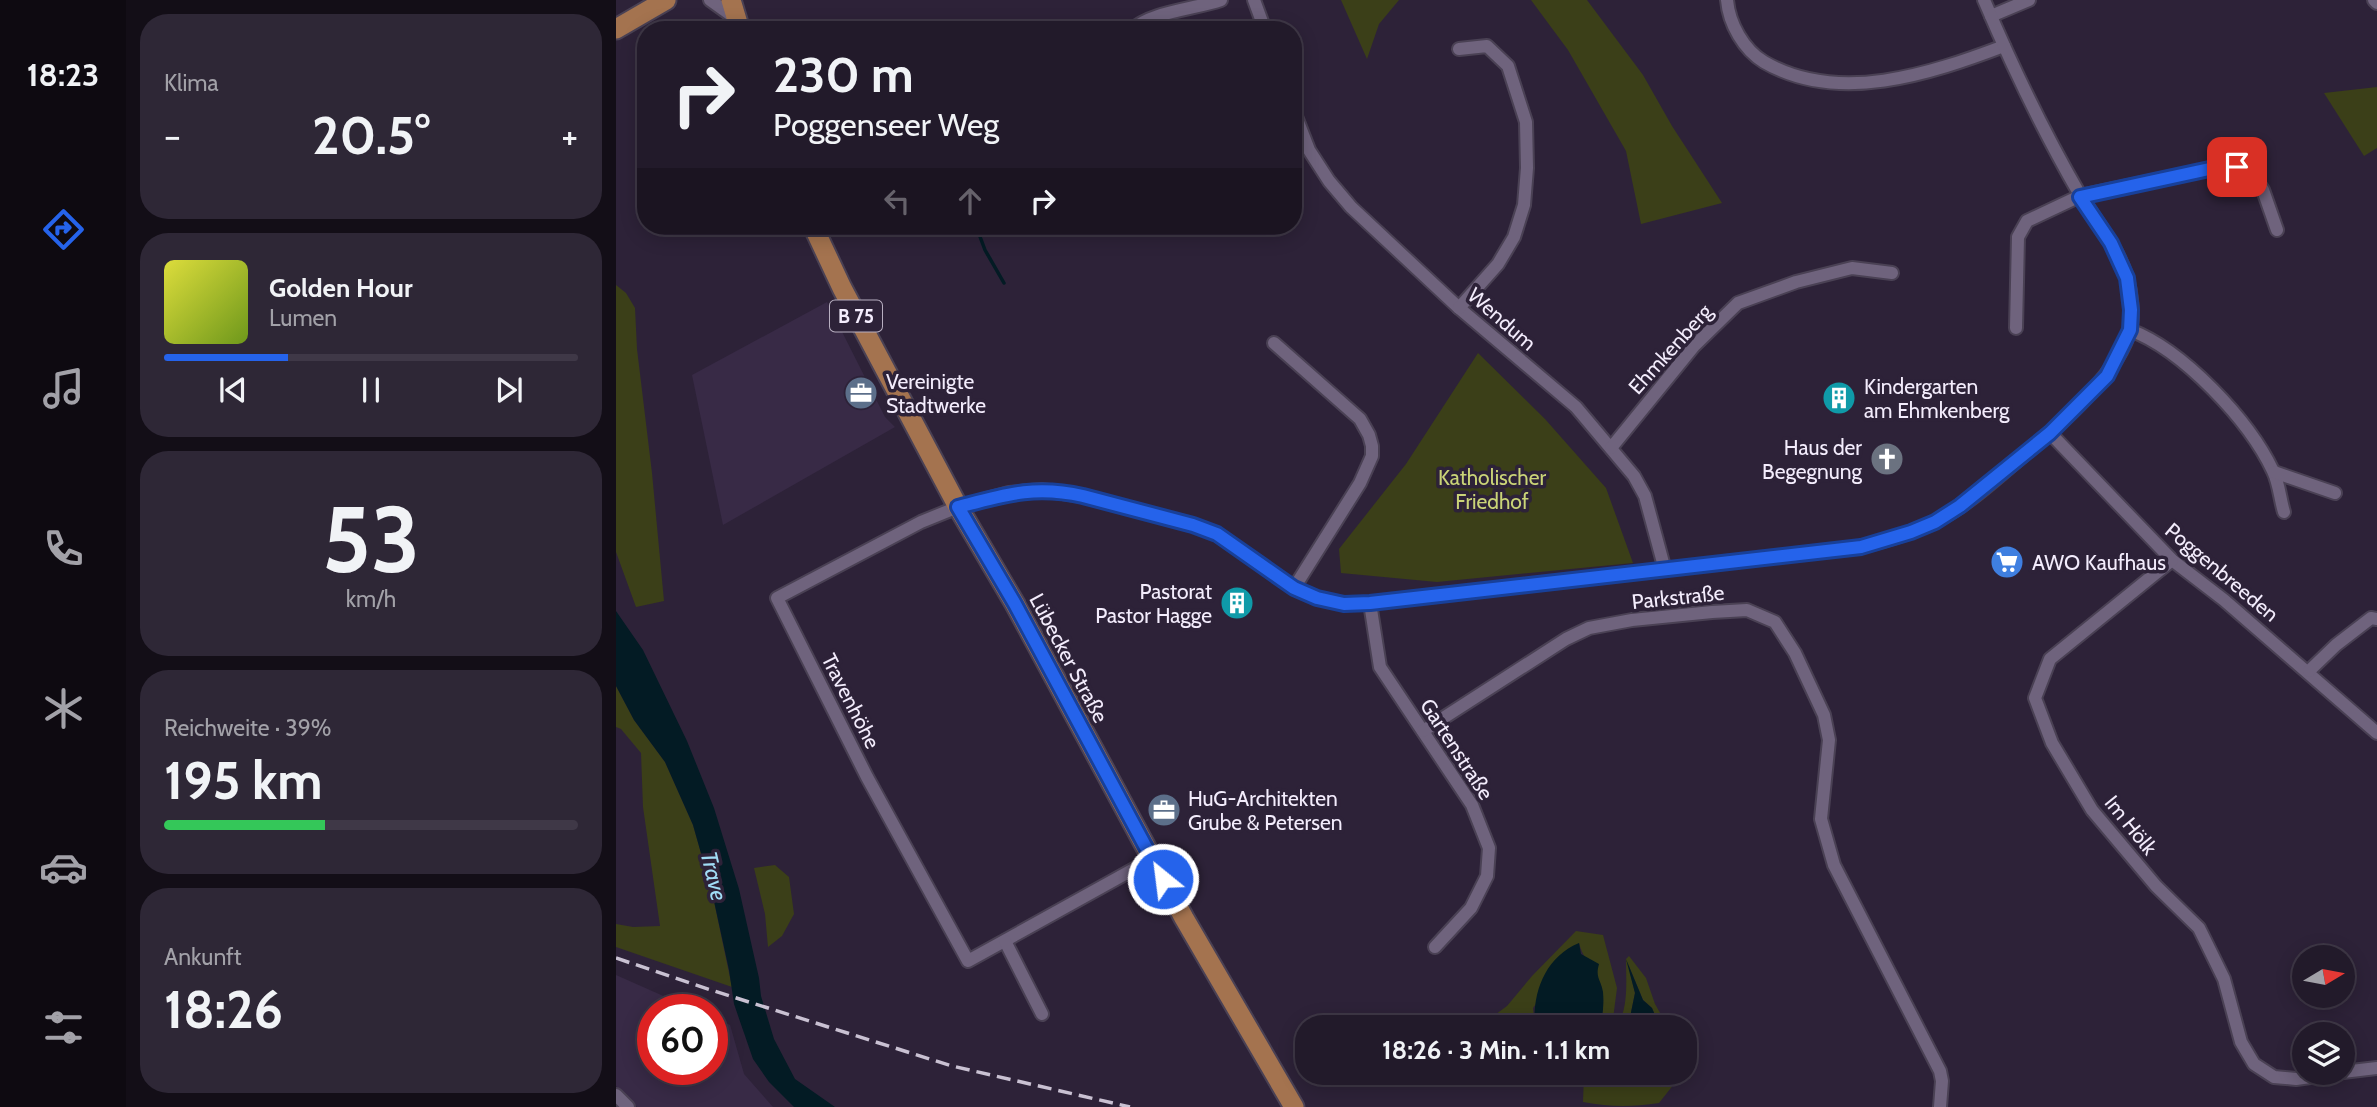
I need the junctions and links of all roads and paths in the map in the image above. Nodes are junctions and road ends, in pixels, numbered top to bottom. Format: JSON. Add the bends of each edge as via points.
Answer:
{"nodes":[{"id":1,"x":666,"y":0,"type":"edge"},
{"id":2,"x":710,"y":0,"type":"edge"},
{"id":3,"x":731,"y":0,"type":"edge"},
{"id":4,"x":1221,"y":0,"type":"edge"},
{"id":5,"x":1254,"y":0,"type":"edge"},
{"id":6,"x":1727,"y":0,"type":"edge"},
{"id":7,"x":1984,"y":0,"type":"edge"},
{"id":8,"x":2029,"y":0,"type":"edge"},
{"id":9,"x":1991,"y":16,"type":"junction"},
{"id":10,"x":739,"y":17,"type":"edge"},
{"id":11,"x":1144,"y":21,"type":"edge"},
{"id":12,"x":1262,"y":21,"type":"edge"},
{"id":13,"x":616,"y":29,"type":"edge"},
{"id":14,"x":2004,"y":46,"type":"junction"},
{"id":15,"x":1459,"y":49,"type":"dead end"},
{"id":16,"x":1302,"y":132,"type":"edge"},
{"id":17,"x":2080,"y":197,"type":"junction"},
{"id":18,"x":2277,"y":230,"type":"dead end"},
{"id":19,"x":817,"y":235,"type":"edge"},
{"id":20,"x":1892,"y":273,"type":"dead end"},
{"id":21,"x":1459,"y":308,"type":"junction"},
{"id":22,"x":2016,"y":328,"type":"dead end"},
{"id":23,"x":2130,"y":330,"type":"junction"},
{"id":24,"x":1274,"y":343,"type":"dead end"},
{"id":25,"x":2050,"y":433,"type":"junction"},
{"id":26,"x":1611,"y":448,"type":"junction"},
{"id":27,"x":2274,"y":472,"type":"junction"},
{"id":28,"x":2335,"y":493,"type":"dead end"},
{"id":29,"x":958,"y":507,"type":"junction"},
{"id":30,"x":2284,"y":512,"type":"dead end"},
{"id":31,"x":2172,"y":560,"type":"junction"},
{"id":32,"x":1665,"y":570,"type":"junction"},
{"id":33,"x":1294,"y":588,"type":"junction"},
{"id":34,"x":1370,"y":603,"type":"junction"},
{"id":35,"x":2377,"y":619,"type":"edge"},
{"id":36,"x":2309,"y":671,"type":"junction"},
{"id":37,"x":1423,"y":731,"type":"junction"},
{"id":38,"x":2377,"y":733,"type":"edge"},
{"id":39,"x":1152,"y":859,"type":"junction"},
{"id":40,"x":1005,"y":940,"type":"junction"},
{"id":41,"x":1435,"y":947,"type":"dead end"},
{"id":42,"x":1042,"y":1014,"type":"dead end"},
{"id":43,"x":2377,"y":1069,"type":"edge"},
{"id":44,"x":2355,"y":1071,"type":"edge"},
{"id":45,"x":2292,"y":1079,"type":"edge"},
{"id":46,"x":616,"y":1095,"type":"edge"},
{"id":47,"x":628,"y":1107,"type":"edge"},
{"id":48,"x":1294,"y":1107,"type":"edge"},
{"id":49,"x":1940,"y":1107,"type":"edge"}],
"edges":[{"from":1,"to":13,"type":"main road"},
{"from":2,"to":10,"type":"street"},
{"from":3,"to":10,"type":"main road"},
{"from":4,"to":11,"type":"street"},
{"from":5,"to":12,"type":"street"},
{"from":6,"to":14,"type":"street","via":[[1736,32],[1752,55],[1784,74],[1823,82],[1885,80],[1961,62]]},
{"from":7,"to":9,"type":"street"},
{"from":8,"to":9,"type":"street"},
{"from":9,"to":14,"type":"street"},
{"from":14,"to":17,"type":"street"},
{"from":15,"to":21,"type":"street","via":[[1487,46],[1508,66],[1526,122],[1527,168],[1524,205],[1514,237],[1498,264]]},
{"from":16,"to":21,"type":"street","name":"Wendum","via":[[1329,181],[1351,207]]},
{"from":17,"to":18,"type":"street","via":[[2237,167],[2254,176],[2263,190]]},
{"from":17,"to":22,"type":"street","via":[[2026,221],[2018,237]]},
{"from":17,"to":23,"type":"street","via":[[2111,243],[2127,278]]},
{"from":19,"to":29,"type":"main road","name":"Lübecker Straße","number":"B 75"},
{"from":20,"to":26,"type":"street","name":"Ehmkenberg","via":[[1852,268],[1738,303],[1694,346]]},
{"from":21,"to":26,"type":"street","name":"Wendum","via":[[1576,407]]},
{"from":23,"to":25,"type":"street","via":[[2107,376]]},
{"from":23,"to":27,"type":"street","via":[[2180,359],[2228,405]]},
{"from":24,"to":33,"type":"street","via":[[1360,419],[1372,446],[1360,483]]},
{"from":25,"to":31,"type":"street","name":"Poggenbreeden"},
{"from":25,"to":32,"type":"street","via":[[1960,506],[1911,532],[1861,547]]},
{"from":26,"to":32,"type":"street","name":"Wendum","via":[[1645,496]]},
{"from":27,"to":28,"type":"street"},
{"from":27,"to":30,"type":"street"},
{"from":29,"to":33,"type":"street","via":[[1025,491],[1083,496],[1217,534]]},
{"from":29,"to":39,"type":"main road","name":"Lübecker Straße","number":"B 75"},
{"from":29,"to":40,"type":"street","name":"Travenhöhe","via":[[778,598],[867,777],[968,961]]},
{"from":31,"to":36,"type":"street","name":"Poggenbreeden"},
{"from":31,"to":45,"type":"street","name":"Im Hölk","via":[[2050,659],[2035,698],[2052,743],[2092,810],[2156,886],[2199,928],[2224,979],[2241,1042],[2254,1064],[2274,1077]]},
{"from":32,"to":34,"type":"street"},
{"from":33,"to":34,"type":"street","via":[[1344,604]]},
{"from":34,"to":37,"type":"street","name":"Gartenstraße","via":[[1380,667]]},
{"from":35,"to":36,"type":"street","via":[[2371,618]]},
{"from":36,"to":38,"type":"street","name":"Poggenbreeden"},
{"from":37,"to":41,"type":"street","name":"Gartenstraße","via":[[1472,805],[1489,848],[1487,876],[1471,908]]},
{"from":37,"to":49,"type":"street","name":"Parkstraße","via":[[1589,628],[1747,610],[1775,622],[1824,715],[1829,740],[1821,819],[1834,865],[1940,1071]]},
{"from":39,"to":40,"type":"street","name":"Travenhöhe"},
{"from":39,"to":48,"type":"main road","name":"Lübecker Straße","number":"B 75"},
{"from":40,"to":42,"type":"street"},
{"from":43,"to":44,"type":"street","name":"Im Hölk"},
{"from":46,"to":47,"type":"street"}]}
